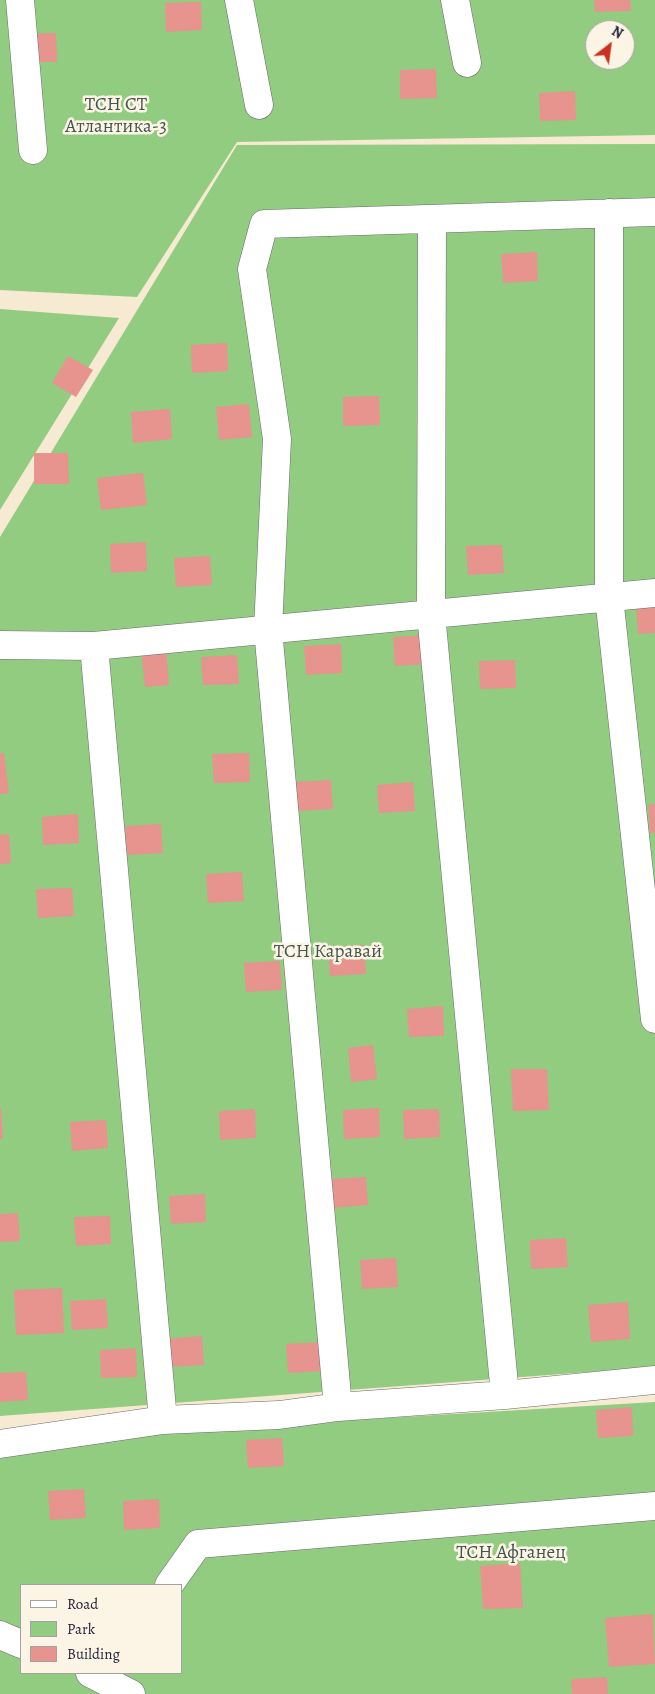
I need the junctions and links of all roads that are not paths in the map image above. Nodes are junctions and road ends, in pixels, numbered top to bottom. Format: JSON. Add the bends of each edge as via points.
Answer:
{"nodes":[{"id":1,"x":20,"y":0,"type":"edge"},
{"id":2,"x":239,"y":0,"type":"edge"},
{"id":3,"x":456,"y":0,"type":"edge"},
{"id":4,"x":467,"y":63,"type":"dead end"},
{"id":5,"x":258,"y":105,"type":"dead end"},
{"id":6,"x":33,"y":150,"type":"dead end"},
{"id":7,"x":655,"y":212,"type":"edge"},
{"id":8,"x":609,"y":213,"type":"junction"},
{"id":9,"x":432,"y":219,"type":"junction"},
{"id":10,"x":655,"y":593,"type":"edge"},
{"id":11,"x":609,"y":597,"type":"junction"},
{"id":12,"x":431,"y":614,"type":"junction"},
{"id":13,"x":268,"y":630,"type":"junction"},
{"id":14,"x":0,"y":645,"type":"edge"},
{"id":15,"x":94,"y":646,"type":"junction"},
{"id":16,"x":655,"y":1019,"type":"edge"},
{"id":17,"x":655,"y":1380,"type":"edge"},
{"id":18,"x":505,"y":1395,"type":"junction"},
{"id":19,"x":338,"y":1407,"type":"junction"},
{"id":20,"x":163,"y":1420,"type":"junction"},
{"id":21,"x":0,"y":1444,"type":"edge"},
{"id":22,"x":655,"y":1506,"type":"edge"},
{"id":23,"x":170,"y":1584,"type":"edge"},
{"id":24,"x":0,"y":1636,"type":"edge"},
{"id":25,"x":20,"y":1644,"type":"edge"},
{"id":26,"x":97,"y":1679,"type":"edge"},
{"id":27,"x":131,"y":1694,"type":"edge"}],
"edges":[{"from":1,"to":6,"type":"street"},
{"from":2,"to":5,"type":"street"},
{"from":3,"to":4,"type":"street"},
{"from":7,"to":8,"type":"street"},
{"from":8,"to":9,"type":"street"},
{"from":8,"to":11,"type":"street"},
{"from":9,"to":12,"type":"street"},
{"from":9,"to":13,"type":"street","via":[[264,224],[252,268],[277,439]]},
{"from":10,"to":11,"type":"street"},
{"from":11,"to":12,"type":"street"},
{"from":11,"to":16,"type":"street"},
{"from":12,"to":13,"type":"street"},
{"from":12,"to":18,"type":"street"},
{"from":13,"to":15,"type":"street"},
{"from":13,"to":19,"type":"street"},
{"from":14,"to":15,"type":"street"},
{"from":15,"to":20,"type":"street"},
{"from":17,"to":18,"type":"street"},
{"from":18,"to":19,"type":"street"},
{"from":19,"to":20,"type":"street","via":[[279,1415]]},
{"from":20,"to":21,"type":"street"},
{"from":22,"to":23,"type":"street","via":[[198,1544]]},
{"from":24,"to":25,"type":"street"},
{"from":26,"to":27,"type":"street"}]}
